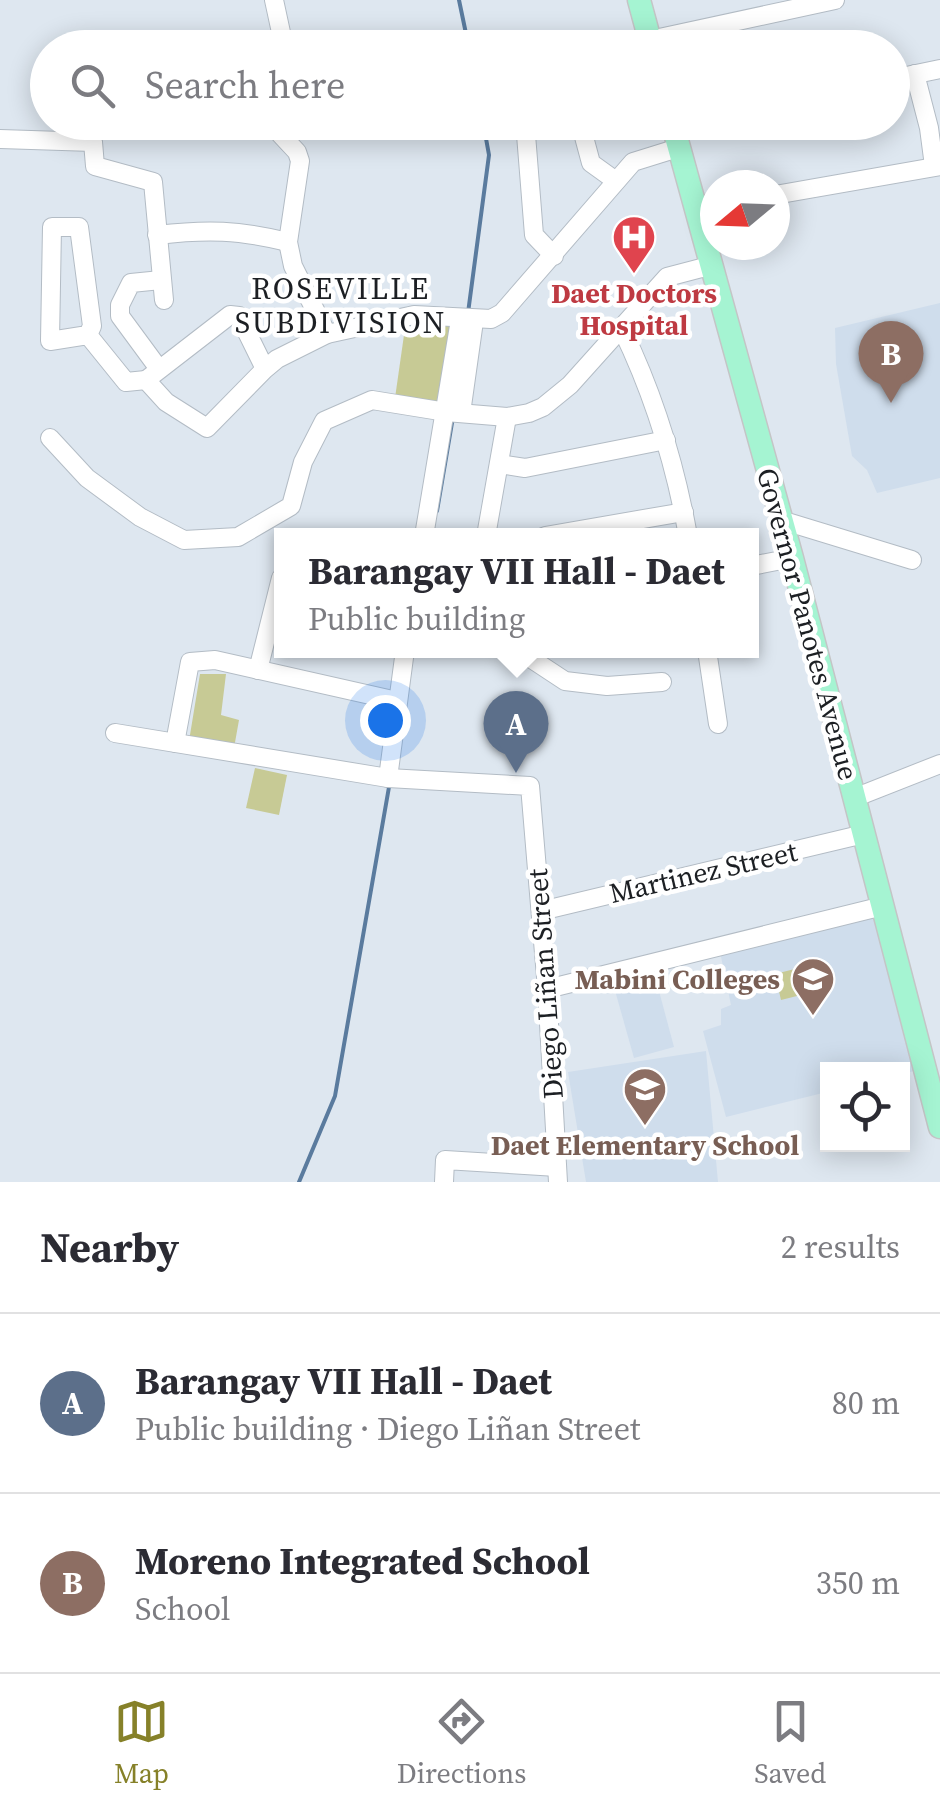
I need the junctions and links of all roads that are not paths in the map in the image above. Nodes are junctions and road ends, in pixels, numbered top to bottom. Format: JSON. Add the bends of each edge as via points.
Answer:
{"nodes":[{"id":1,"x":273,"y":0,"type":"edge"},
{"id":2,"x":639,"y":0,"type":"edge"},
{"id":3,"x":834,"y":0,"type":"edge"},
{"id":4,"x":280,"y":30,"type":"edge"},
{"id":5,"x":647,"y":30,"type":"edge"},
{"id":6,"x":709,"y":30,"type":"edge"},
{"id":7,"x":940,"y":68,"type":"edge"},
{"id":8,"x":915,"y":74,"type":"junction"},
{"id":9,"x":910,"y":75,"type":"edge"},
{"id":10,"x":0,"y":139,"type":"edge"},
{"id":11,"x":30,"y":140,"type":"edge"},
{"id":12,"x":31,"y":140,"type":"edge"},
{"id":13,"x":286,"y":140,"type":"edge"},
{"id":14,"x":526,"y":140,"type":"edge"},
{"id":15,"x":585,"y":140,"type":"edge"},
{"id":16,"x":664,"y":140,"type":"edge"},
{"id":17,"x":677,"y":140,"type":"edge"},
{"id":18,"x":937,"y":166,"type":"edge"},
{"id":19,"x":616,"y":181,"type":"junction"},
{"id":20,"x":790,"y":192,"type":"edge"},
{"id":21,"x":700,"y":198,"type":"edge"},
{"id":22,"x":157,"y":235,"type":"junction"},
{"id":23,"x":288,"y":242,"type":"junction"},
{"id":24,"x":554,"y":256,"type":"junction"},
{"id":25,"x":709,"y":260,"type":"edge"},
{"id":26,"x":709,"y":266,"type":"junction"},
{"id":27,"x":161,"y":280,"type":"junction"},
{"id":28,"x":164,"y":300,"type":"dead end"},
{"id":29,"x":467,"y":320,"type":"junction"},
{"id":30,"x":622,"y":330,"type":"junction"},
{"id":31,"x":327,"y":334,"type":"junction"},
{"id":32,"x":88,"y":335,"type":"junction"},
{"id":33,"x":266,"y":370,"type":"junction"},
{"id":34,"x":152,"y":375,"type":"junction"},
{"id":35,"x":454,"y":413,"type":"junction"},
{"id":36,"x":507,"y":416,"type":"junction"},
{"id":37,"x":50,"y":438,"type":"dead end"},
{"id":38,"x":666,"y":440,"type":"junction"},
{"id":39,"x":498,"y":464,"type":"junction"},
{"id":40,"x":684,"y":512,"type":"junction"},
{"id":41,"x":781,"y":520,"type":"junction"},
{"id":42,"x":426,"y":528,"type":"edge"},
{"id":43,"x":487,"y":528,"type":"edge"},
{"id":44,"x":591,"y":528,"type":"edge"},
{"id":45,"x":687,"y":528,"type":"edge"},
{"id":46,"x":792,"y":558,"type":"junction"},
{"id":47,"x":912,"y":560,"type":"dead end"},
{"id":48,"x":759,"y":564,"type":"edge"},
{"id":49,"x":274,"y":603,"type":"edge"},
{"id":50,"x":404,"y":658,"type":"edge"},
{"id":51,"x":534,"y":658,"type":"edge"},
{"id":52,"x":707,"y":658,"type":"edge"},
{"id":53,"x":258,"y":670,"type":"junction"},
{"id":54,"x":662,"y":682,"type":"dead end"},
{"id":55,"x":396,"y":701,"type":"junction"},
{"id":56,"x":718,"y":724,"type":"dead end"},
{"id":57,"x":115,"y":733,"type":"dead end"},
{"id":58,"x":175,"y":743,"type":"junction"},
{"id":59,"x":940,"y":764,"type":"edge"},
{"id":60,"x":388,"y":778,"type":"junction"},
{"id":61,"x":854,"y":798,"type":"junction"},
{"id":62,"x":864,"y":834,"type":"junction"},
{"id":63,"x":883,"y":906,"type":"junction"},
{"id":64,"x":541,"y":910,"type":"junction"},
{"id":65,"x":547,"y":990,"type":"junction"},
{"id":66,"x":934,"y":1087,"type":"edge"},
{"id":67,"x":940,"y":1127,"type":"edge"},
{"id":68,"x":558,"y":1174,"type":"edge"},
{"id":69,"x":444,"y":1182,"type":"edge"}],
"edges":[{"from":1,"to":4,"type":"street"},
{"from":2,"to":5,"type":"main road"},
{"from":3,"to":6,"type":"street"},
{"from":7,"to":8,"type":"street"},
{"from":8,"to":9,"type":"street"},
{"from":8,"to":18,"type":"street"},
{"from":10,"to":11,"type":"street"},
{"from":12,"to":22,"type":"street","via":[[93,142],[95,166],[154,182]]},
{"from":13,"to":23,"type":"street","via":[[300,161]]},
{"from":14,"to":24,"type":"street","via":[[534,235]]},
{"from":15,"to":19,"type":"street","via":[[592,164]]},
{"from":16,"to":19,"type":"street"},
{"from":17,"to":21,"type":"main road","name":"Governor Panotes Avenue"},
{"from":18,"to":20,"type":"street"},
{"from":19,"to":24,"type":"street"},
{"from":22,"to":23,"type":"street","via":[[205,229]]},
{"from":22,"to":27,"type":"street"},
{"from":23,"to":31,"type":"street","via":[[292,266]]},
{"from":24,"to":29,"type":"street","via":[[502,313]]},
{"from":25,"to":26,"type":"main road","name":"Governor Panotes Avenue"},
{"from":26,"to":30,"type":"street","via":[[666,277]]},
{"from":26,"to":41,"type":"main road","name":"Governor Panotes Avenue"},
{"from":27,"to":28,"type":"street"},
{"from":27,"to":34,"type":"street","via":[[131,282],[120,304]]},
{"from":29,"to":31,"type":"street","via":[[414,315]]},
{"from":29,"to":35,"type":"street"},
{"from":30,"to":36,"type":"street","via":[[555,398],[530,413]]},
{"from":30,"to":38,"type":"street"},
{"from":31,"to":33,"type":"street"},
{"from":32,"to":32,"type":"street","via":[[50,342],[52,227],[79,227]]},
{"from":32,"to":34,"type":"street","via":[[126,382]]},
{"from":33,"to":34,"type":"street","via":[[207,428],[166,402]]},
{"from":33,"to":34,"type":"street","via":[[246,326],[230,315]]},
{"from":35,"to":36,"type":"street"},
{"from":35,"to":37,"type":"street","via":[[372,400],[324,421],[291,506],[238,538],[184,540],[140,517],[86,478]]},
{"from":35,"to":42,"type":"street"},
{"from":36,"to":39,"type":"street"},
{"from":38,"to":39,"type":"street","via":[[524,468]]},
{"from":38,"to":40,"type":"street"},
{"from":39,"to":43,"type":"street"},
{"from":40,"to":44,"type":"street"},
{"from":40,"to":45,"type":"street"},
{"from":41,"to":46,"type":"main road","name":"Governor Panotes Avenue"},
{"from":41,"to":47,"type":"street"},
{"from":46,"to":48,"type":"street"},
{"from":46,"to":61,"type":"main road","name":"Governor Panotes Avenue"},
{"from":49,"to":53,"type":"street"},
{"from":50,"to":55,"type":"street"},
{"from":51,"to":54,"type":"street","via":[[566,681]]},
{"from":52,"to":56,"type":"street"},
{"from":53,"to":55,"type":"street"},
{"from":53,"to":58,"type":"street","via":[[190,662]]},
{"from":55,"to":60,"type":"street"},
{"from":57,"to":58,"type":"street"},
{"from":58,"to":60,"type":"street"},
{"from":59,"to":61,"type":"street"},
{"from":60,"to":64,"type":"street","name":"Diego Liñan Street","via":[[530,786]]},
{"from":61,"to":62,"type":"main road","name":"Governor Panotes Avenue"},
{"from":62,"to":63,"type":"main road","name":"Governor Panotes Avenue"},
{"from":62,"to":64,"type":"street","name":"Martinez Street"},
{"from":63,"to":65,"type":"street"},
{"from":63,"to":66,"type":"main road","name":"Governor Panotes Avenue"},
{"from":64,"to":65,"type":"street","name":"Diego Liñan Street"},
{"from":65,"to":68,"type":"street","name":"Diego Liñan Street"},
{"from":66,"to":67,"type":"main road","name":"Governor Panotes Avenue"},
{"from":68,"to":69,"type":"street","via":[[444,1160]]}]}
